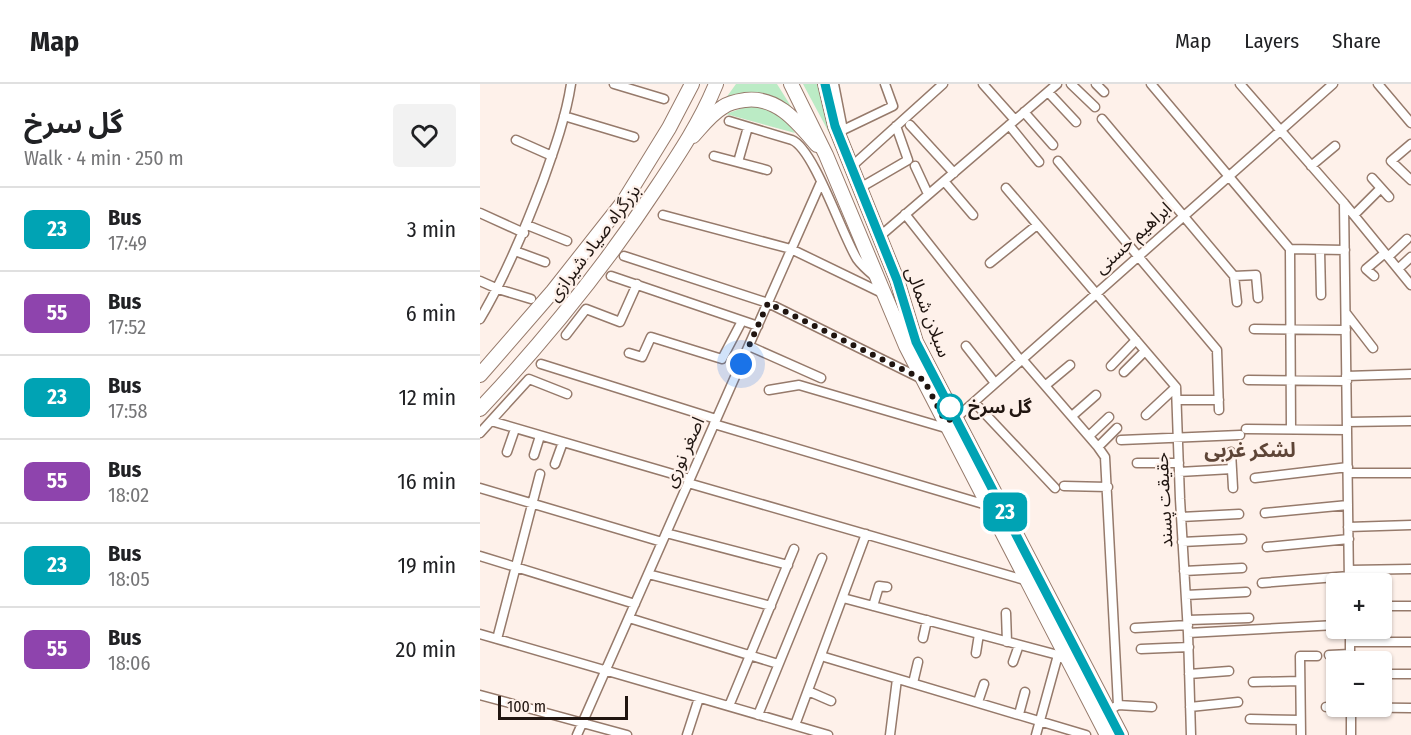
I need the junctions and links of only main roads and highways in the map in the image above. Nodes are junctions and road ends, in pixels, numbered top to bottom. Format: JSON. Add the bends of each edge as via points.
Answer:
{"nodes":[{"id":1,"x":692,"y":84,"type":"edge"},
{"id":2,"x":716,"y":84,"type":"edge"},
{"id":3,"x":724,"y":84,"type":"edge"},
{"id":4,"x":791,"y":84,"type":"edge"},
{"id":5,"x":825,"y":84,"type":"edge"},
{"id":6,"x":705,"y":112,"type":"junction"},
{"id":7,"x":687,"y":142,"type":"junction"},
{"id":8,"x":826,"y":155,"type":"junction"},
{"id":9,"x":480,"y":375,"type":"edge"},
{"id":10,"x":480,"y":409,"type":"edge"},
{"id":11,"x":950,"y":423,"type":"junction"},
{"id":12,"x":1107,"y":735,"type":"edge"},
{"id":13,"x":1120,"y":735,"type":"edge"}],
"edges":[{"from":1,"to":9,"type":"main road","name":"بزرگراه صیاد شیرازی","via":[[624,201],[554,291]]},
{"from":2,"to":6,"type":"main road","name":"بزرگراه صیاد شیرازی"},
{"from":3,"to":6,"type":"main road"},
{"from":4,"to":8,"type":"main road","name":"سبلان شمالی"},
{"from":5,"to":11,"type":"main road","name":"سبلان شمالی","via":[[835,126]]},
{"from":6,"to":7,"type":"main road","name":"بزرگراه صیاد شیرازی"},
{"from":7,"to":8,"type":"main road","via":[[724,106],[753,99],[785,111]]},
{"from":7,"to":10,"type":"main road","name":"بزرگراه صیاد شیرازی","via":[[597,273]]},
{"from":8,"to":11,"type":"main road","name":"سبلان شمالی","via":[[906,346]]},
{"from":11,"to":12,"type":"main road","name":"سبلان شمالی"},
{"from":11,"to":13,"type":"main road","name":"سبلان شمالی","via":[[1113,708]]}]}
